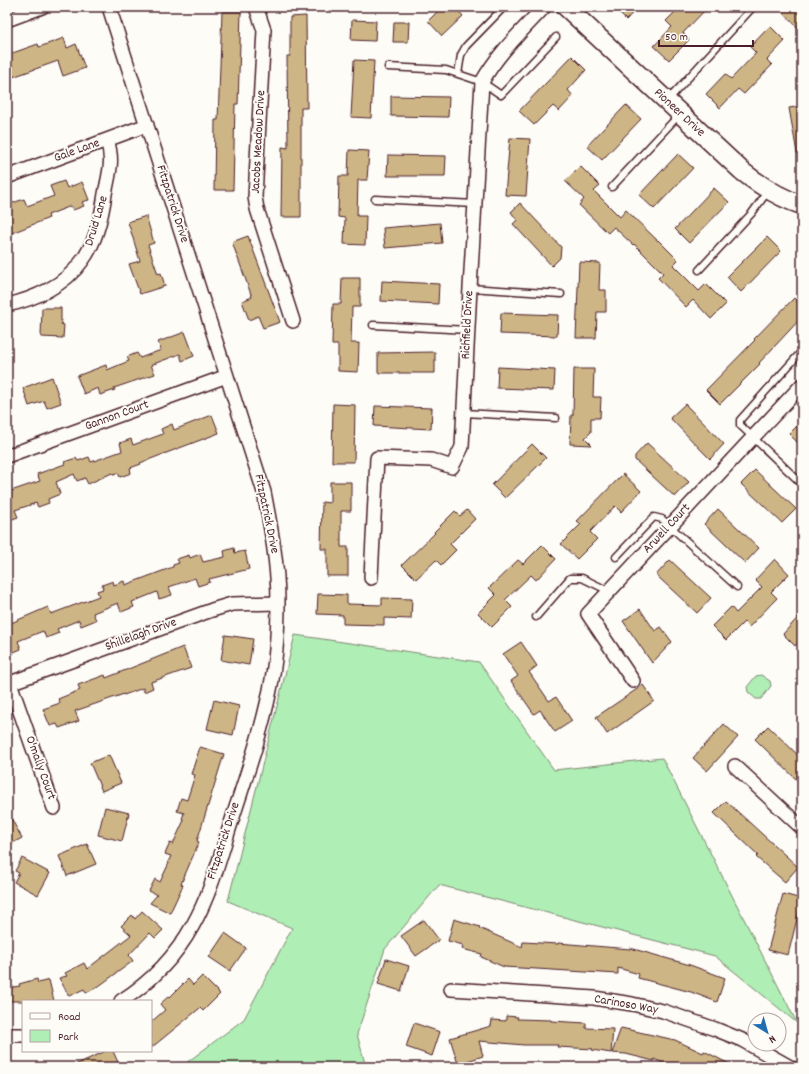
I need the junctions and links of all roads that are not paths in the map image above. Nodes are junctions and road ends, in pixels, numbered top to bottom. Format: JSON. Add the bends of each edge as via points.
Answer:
{"nodes":[{"id":1,"x":42,"y":7,"type":"edge"},
{"id":2,"x":109,"y":7,"type":"edge"},
{"id":3,"x":256,"y":7,"type":"edge"},
{"id":4,"x":504,"y":7,"type":"edge"},
{"id":5,"x":544,"y":7,"type":"edge"},
{"id":6,"x":753,"y":7,"type":"edge"},
{"id":7,"x":568,"y":8,"type":"edge"},
{"id":8,"x":7,"y":20,"type":"edge"},
{"id":9,"x":556,"y":37,"type":"dead end"},
{"id":10,"x":388,"y":67,"type":"dead end"},
{"id":11,"x":458,"y":74,"type":"junction"},
{"id":12,"x":482,"y":82,"type":"junction"},
{"id":13,"x":666,"y":101,"type":"junction"},
{"id":14,"x":680,"y":114,"type":"junction"},
{"id":15,"x":147,"y":125,"type":"junction"},
{"id":16,"x":107,"y":140,"type":"junction"},
{"id":17,"x":7,"y":177,"type":"edge"},
{"id":18,"x":612,"y":187,"type":"dead end"},
{"id":19,"x":769,"y":190,"type":"junction"},
{"id":20,"x":374,"y":199,"type":"dead end"},
{"id":21,"x":475,"y":204,"type":"junction"},
{"id":22,"x":802,"y":205,"type":"edge"},
{"id":23,"x":699,"y":270,"type":"dead end"},
{"id":24,"x":470,"y":288,"type":"junction"},
{"id":25,"x":561,"y":294,"type":"dead end"},
{"id":26,"x":7,"y":305,"type":"edge"},
{"id":27,"x":293,"y":321,"type":"dead end"},
{"id":28,"x":373,"y":325,"type":"dead end"},
{"id":29,"x":468,"y":330,"type":"junction"},
{"id":30,"x":802,"y":351,"type":"edge"},
{"id":31,"x":227,"y":376,"type":"junction"},
{"id":32,"x":802,"y":385,"type":"edge"},
{"id":33,"x":464,"y":413,"type":"junction"},
{"id":34,"x":556,"y":418,"type":"dead end"},
{"id":35,"x":753,"y":437,"type":"junction"},
{"id":36,"x":7,"y":456,"type":"edge"},
{"id":37,"x":802,"y":484,"type":"edge"},
{"id":38,"x":669,"y":526,"type":"junction"},
{"id":39,"x":616,"y":557,"type":"dead end"},
{"id":40,"x":371,"y":578,"type":"dead end"},
{"id":41,"x":737,"y":587,"type":"dead end"},
{"id":42,"x":609,"y":591,"type":"junction"},
{"id":43,"x":278,"y":603,"type":"junction"},
{"id":44,"x":536,"y":617,"type":"dead end"},
{"id":45,"x":633,"y":681,"type":"dead end"},
{"id":46,"x":8,"y":683,"type":"edge"},
{"id":47,"x":735,"y":766,"type":"dead end"},
{"id":48,"x":54,"y":808,"type":"dead end"},
{"id":49,"x":802,"y":828,"type":"edge"},
{"id":50,"x":451,"y":989,"type":"dead end"},
{"id":51,"x":122,"y":1000,"type":"edge"},
{"id":52,"x":7,"y":1035,"type":"edge"},
{"id":53,"x":22,"y":1035,"type":"edge"},
{"id":54,"x":790,"y":1067,"type":"edge"}],
"edges":[{"from":1,"to":8,"type":"street"},
{"from":2,"to":15,"type":"street","name":"Fitzpatrick Drive"},
{"from":3,"to":27,"type":"street","name":"Jacobs Meadow Drive","via":[[264,30],[255,197]]},
{"from":4,"to":11,"type":"lane","via":[[466,46],[461,56]]},
{"from":5,"to":12,"type":"street","name":"Richfield Drive","via":[[499,56]]},
{"from":6,"to":13,"type":"lane"},
{"from":7,"to":13,"type":"street","name":"Pioneer Drive"},
{"from":9,"to":12,"type":"lane","via":[[501,95]]},
{"from":10,"to":11,"type":"lane","via":[[446,70]]},
{"from":11,"to":12,"type":"lane"},
{"from":12,"to":21,"type":"street","name":"Richfield Drive"},
{"from":13,"to":14,"type":"street","name":"Pioneer Drive"},
{"from":14,"to":18,"type":"lane"},
{"from":14,"to":19,"type":"street","name":"Pioneer Drive","via":[[743,172]]},
{"from":15,"to":16,"type":"street","name":"Gale Lane"},
{"from":15,"to":31,"type":"street","name":"Fitzpatrick Drive"},
{"from":16,"to":17,"type":"street","name":"Gale Lane"},
{"from":16,"to":26,"type":"street","name":"Druid Lane","via":[[111,161],[105,198],[92,242],[83,260],[62,282],[30,298]]},
{"from":19,"to":22,"type":"street","name":"Pioneer Drive"},
{"from":19,"to":23,"type":"lane","via":[[752,213]]},
{"from":20,"to":21,"type":"lane"},
{"from":21,"to":24,"type":"street","name":"Richfield Drive"},
{"from":24,"to":25,"type":"lane"},
{"from":24,"to":29,"type":"street","name":"Richfield Drive"},
{"from":28,"to":29,"type":"lane"},
{"from":29,"to":33,"type":"street","name":"Richfield Drive"},
{"from":30,"to":35,"type":"lane","via":[[740,420],[740,425]]},
{"from":31,"to":36,"type":"street","name":"Gannon Court"},
{"from":31,"to":43,"type":"street","name":"Fitzpatrick Drive","via":[[264,492],[274,548]]},
{"from":32,"to":35,"type":"street","name":"Arwell Court"},
{"from":33,"to":34,"type":"lane"},
{"from":33,"to":40,"type":"street","name":"Richfield Drive","via":[[462,447],[452,467],[431,460],[377,458]]},
{"from":35,"to":37,"type":"lane"},
{"from":35,"to":38,"type":"street","name":"Arwell Court"},
{"from":38,"to":39,"type":"lane","via":[[662,519],[654,517]]},
{"from":38,"to":41,"type":"lane"},
{"from":38,"to":42,"type":"street","name":"Arwell Court"},
{"from":42,"to":44,"type":"lane","via":[[582,578],[570,578]]},
{"from":42,"to":45,"type":"street","name":"Arwell Court","via":[[588,614]]},
{"from":43,"to":46,"type":"street","name":"Shillelagh Drive","via":[[232,604]]},
{"from":43,"to":51,"type":"street","name":"Fitzpatrick Drive","via":[[271,688],[261,727],[202,906],[193,926],[167,962],[149,980]]},
{"from":46,"to":48,"type":"street","name":"O'mally Court"},
{"from":47,"to":49,"type":"street"},
{"from":50,"to":54,"type":"street","name":"Carinoso Way","via":[[594,998],[663,1011],[742,1040]]},
{"from":52,"to":53,"type":"street"}]}
